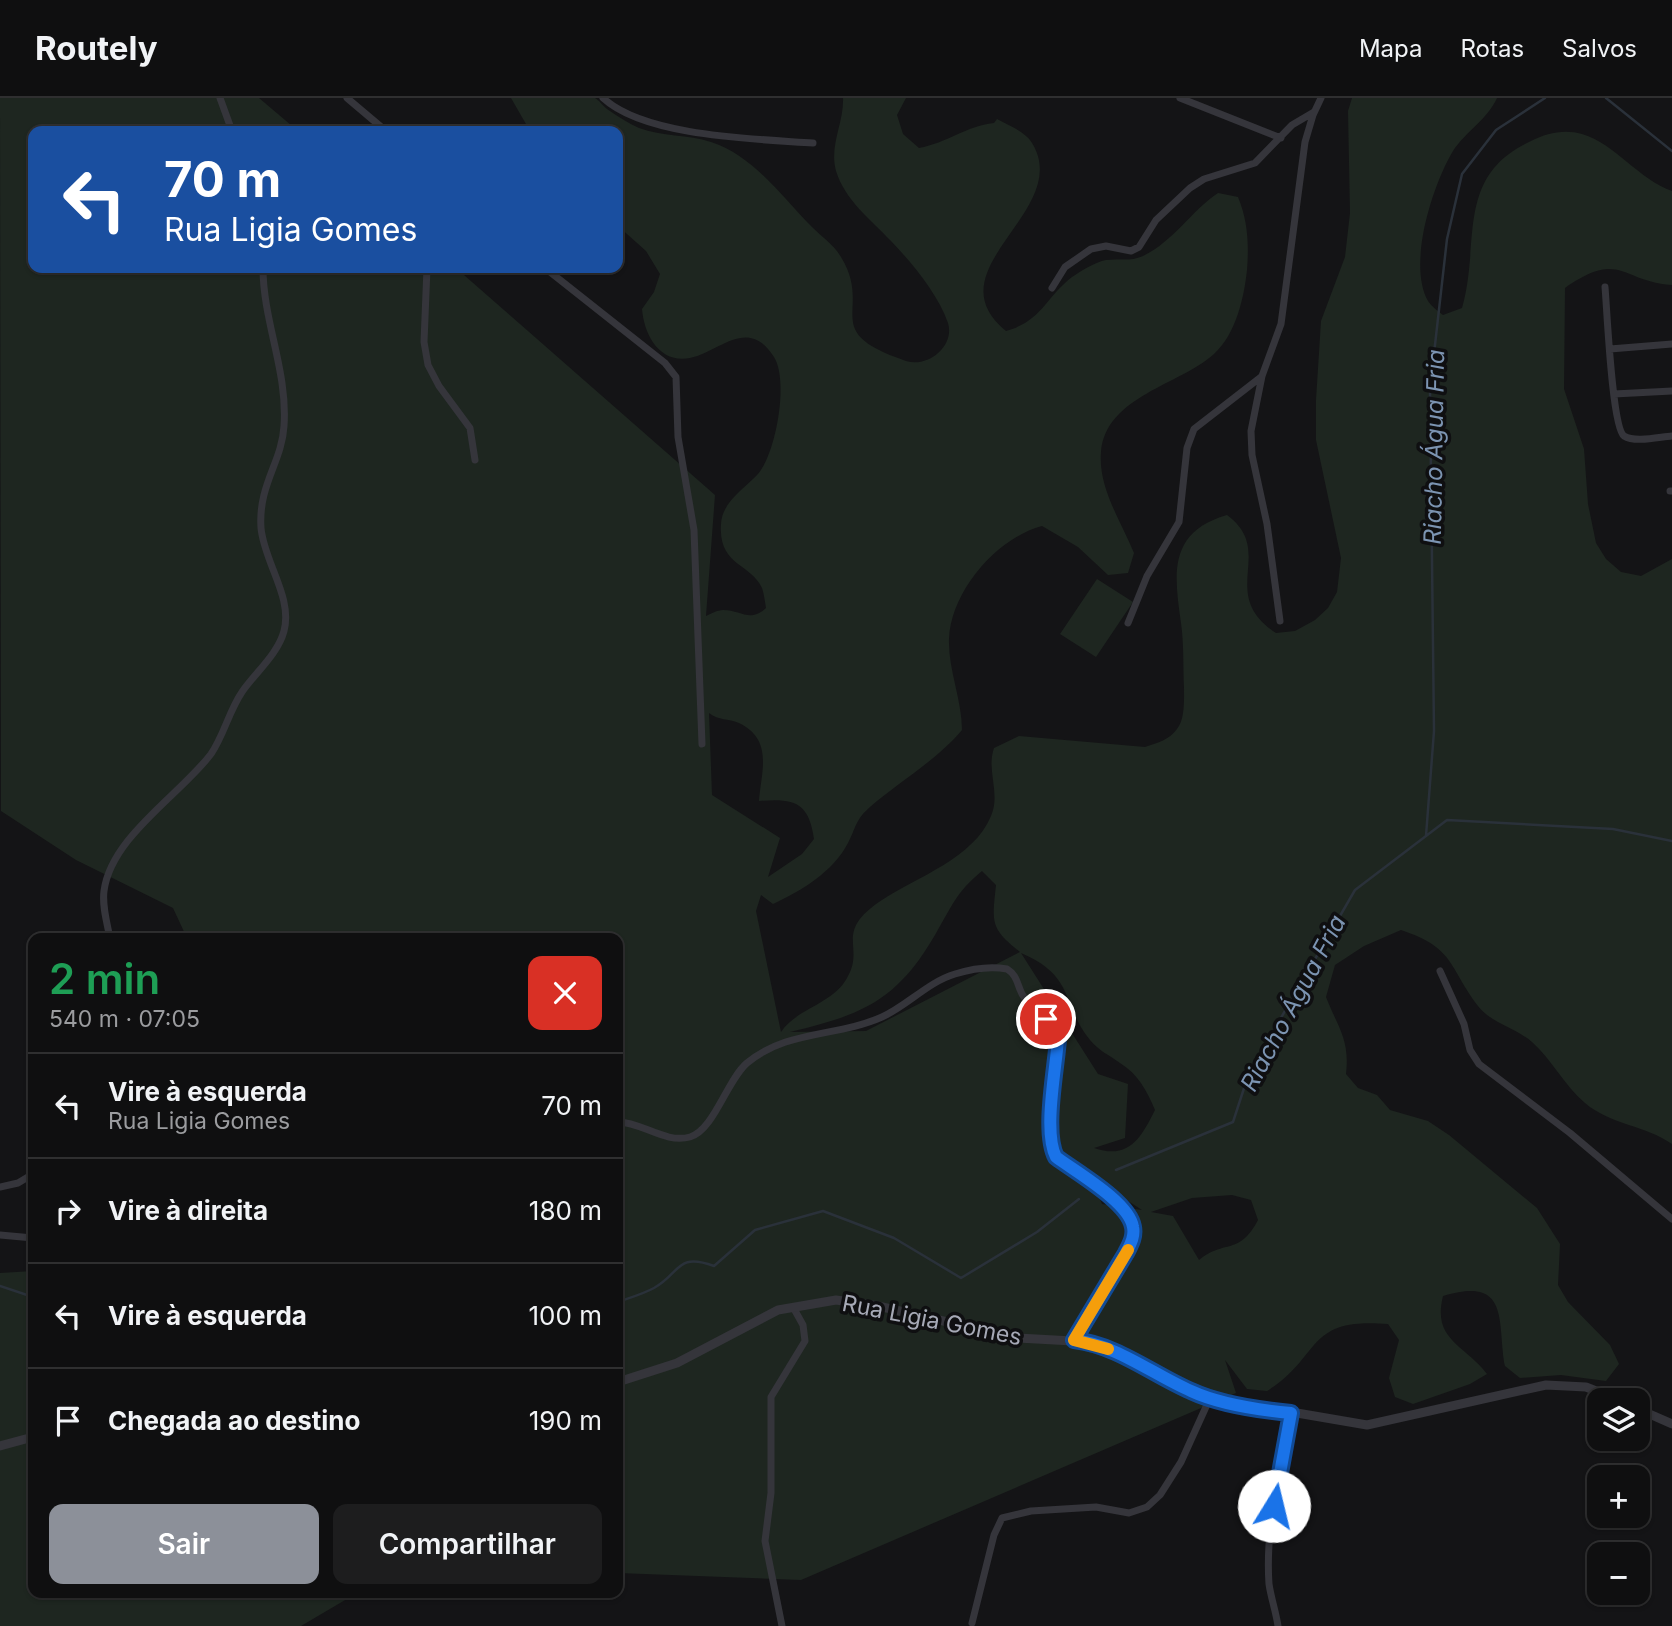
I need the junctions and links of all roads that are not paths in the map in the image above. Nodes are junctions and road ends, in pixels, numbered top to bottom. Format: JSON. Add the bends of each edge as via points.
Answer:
{"nodes":[{"id":1,"x":220,"y":98,"type":"edge"},
{"id":2,"x":347,"y":98,"type":"edge"},
{"id":3,"x":603,"y":98,"type":"edge"},
{"id":4,"x":1180,"y":98,"type":"edge"},
{"id":5,"x":1321,"y":98,"type":"edge"},
{"id":6,"x":1314,"y":111,"type":"junction"},
{"id":7,"x":230,"y":126,"type":"edge"},
{"id":8,"x":380,"y":126,"type":"edge"},
{"id":9,"x":1280,"y":138,"type":"junction"},
{"id":10,"x":813,"y":143,"type":"dead end"},
{"id":11,"x":264,"y":273,"type":"edge"},
{"id":12,"x":427,"y":273,"type":"edge"},
{"id":13,"x":551,"y":273,"type":"edge"},
{"id":14,"x":1605,"y":287,"type":"dead end"},
{"id":15,"x":1052,"y":288,"type":"dead end"},
{"id":16,"x":1672,"y":344,"type":"edge"},
{"id":17,"x":1610,"y":349,"type":"junction"},
{"id":18,"x":1262,"y":376,"type":"junction"},
{"id":19,"x":1672,"y":391,"type":"edge"},
{"id":20,"x":1614,"y":394,"type":"junction"},
{"id":21,"x":1672,"y":436,"type":"edge"},
{"id":22,"x":475,"y":460,"type":"dead end"},
{"id":23,"x":1280,"y":621,"type":"dead end"},
{"id":24,"x":1128,"y":622,"type":"dead end"},
{"id":25,"x":702,"y":744,"type":"dead end"},
{"id":26,"x":109,"y":933,"type":"edge"},
{"id":27,"x":1440,"y":971,"type":"dead end"},
{"id":28,"x":623,"y":1124,"type":"edge"},
{"id":29,"x":28,"y":1177,"type":"edge"},
{"id":30,"x":0,"y":1187,"type":"edge"},
{"id":31,"x":1672,"y":1219,"type":"edge"},
{"id":32,"x":0,"y":1236,"type":"edge"},
{"id":33,"x":28,"y":1238,"type":"edge"},
{"id":34,"x":793,"y":1307,"type":"junction"},
{"id":35,"x":1074,"y":1340,"type":"junction"},
{"id":36,"x":623,"y":1380,"type":"edge"},
{"id":37,"x":1589,"y":1388,"type":"edge"},
{"id":38,"x":1210,"y":1398,"type":"junction"},
{"id":39,"x":1291,"y":1413,"type":"junction"},
{"id":40,"x":1650,"y":1414,"type":"edge"},
{"id":41,"x":1672,"y":1424,"type":"edge"},
{"id":42,"x":28,"y":1438,"type":"edge"},
{"id":43,"x":0,"y":1446,"type":"edge"},
{"id":44,"x":972,"y":1622,"type":"dead end"},
{"id":45,"x":782,"y":1626,"type":"edge"},
{"id":46,"x":1278,"y":1626,"type":"edge"}],
"edges":[{"from":1,"to":7,"type":"street"},
{"from":2,"to":8,"type":"street"},
{"from":3,"to":10,"type":"street","via":[[626,113],[691,131]]},
{"from":4,"to":9,"type":"street"},
{"from":5,"to":6,"type":"street"},
{"from":6,"to":9,"type":"street"},
{"from":6,"to":18,"type":"street","via":[[1305,142],[1281,324]]},
{"from":9,"to":15,"type":"street","via":[[1247,167],[1190,188],[1156,220],[1139,247],[1132,251],[1106,246],[1091,249],[1065,267]]},
{"from":11,"to":26,"type":"street","via":[[284,428],[263,491],[261,533],[284,602],[284,631],[240,695],[212,752],[152,814],[116,862],[103,893]]},
{"from":12,"to":22,"type":"street","via":[[424,342],[428,365],[470,428]]},
{"from":13,"to":25,"type":"street","via":[[665,363],[676,377],[678,437],[694,530]]},
{"from":14,"to":17,"type":"street"},
{"from":16,"to":17,"type":"street"},
{"from":17,"to":20,"type":"street"},
{"from":18,"to":23,"type":"street","via":[[1252,454],[1268,524]]},
{"from":18,"to":24,"type":"street","via":[[1194,429],[1187,448],[1179,522],[1147,576]]},
{"from":19,"to":20,"type":"street"},
{"from":20,"to":21,"type":"street","via":[[1618,425],[1626,437]]},
{"from":27,"to":31,"type":"street","via":[[1479,1064]]},
{"from":28,"to":35,"type":"street","via":[[670,1138],[691,1137],[708,1122],[746,1064],[768,1048],[881,1018],[954,974],[1007,969],[1028,1002],[1052,1024],[1058,1039],[1052,1106],[1056,1157],[1118,1203],[1133,1225],[1126,1253]]},
{"from":29,"to":30,"type":"street"},
{"from":32,"to":33,"type":"street"},
{"from":34,"to":35,"type":"street","name":"Rua Ligia Gomes","via":[[836,1300],[856,1302],[1018,1338]]},
{"from":34,"to":36,"type":"street","name":"Rua Ligia Gomes","via":[[756,1320],[677,1363]]},
{"from":34,"to":45,"type":"street","via":[[805,1341],[771,1397],[771,1493],[765,1541]]},
{"from":35,"to":38,"type":"street","name":"Rua Ligia Gomes","via":[[1119,1353]]},
{"from":37,"to":39,"type":"street","name":"Rua Ligia Gomes","via":[[1546,1385],[1377,1424]]},
{"from":38,"to":39,"type":"street","name":"Rua Ligia Gomes"},
{"from":38,"to":44,"type":"street","via":[[1181,1462],[1147,1507],[1129,1513],[1096,1507],[1031,1511],[1002,1518]]},
{"from":39,"to":46,"type":"street","via":[[1275,1495],[1270,1553],[1269,1584]]},
{"from":40,"to":41,"type":"street"},
{"from":42,"to":43,"type":"street"}]}
